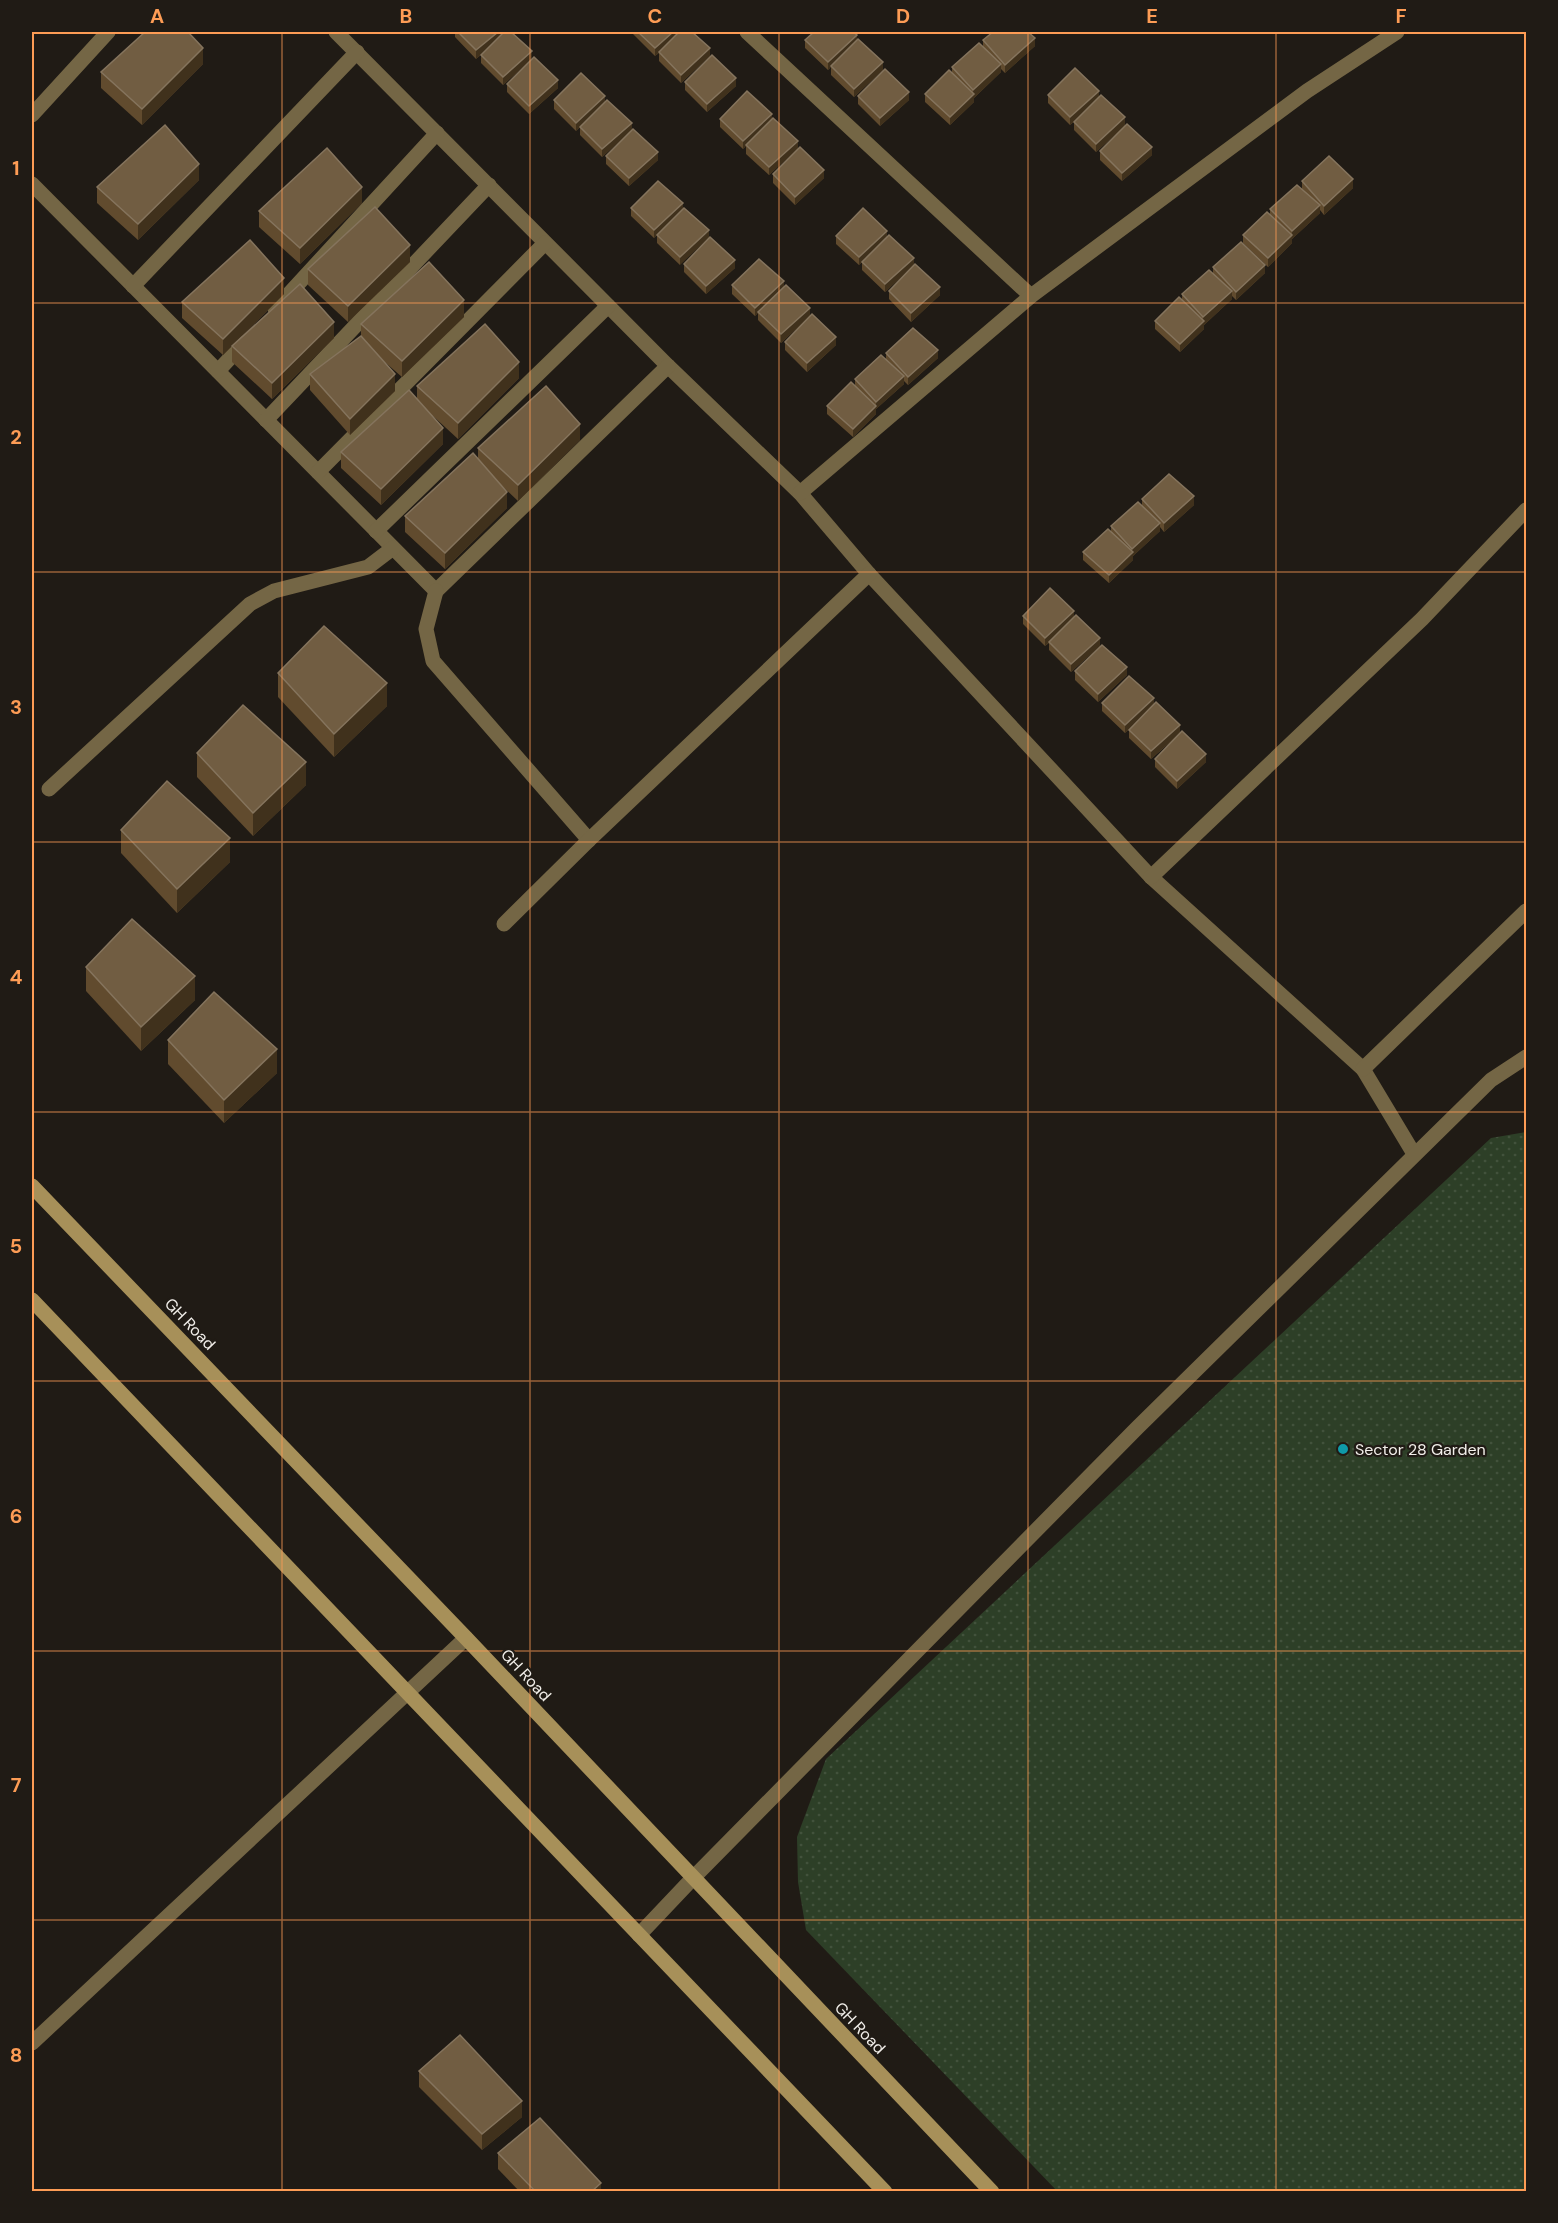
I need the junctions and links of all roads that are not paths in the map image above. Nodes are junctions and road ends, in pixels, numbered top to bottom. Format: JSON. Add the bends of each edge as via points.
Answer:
{"nodes":[{"id":1,"x":108,"y":32,"type":"edge"},
{"id":2,"x":336,"y":32,"type":"edge"},
{"id":3,"x":747,"y":32,"type":"edge"},
{"id":4,"x":1397,"y":32,"type":"edge"},
{"id":5,"x":357,"y":52,"type":"junction"},
{"id":6,"x":32,"y":115,"type":"edge"},
{"id":7,"x":437,"y":133,"type":"junction"},
{"id":8,"x":32,"y":184,"type":"edge"},
{"id":9,"x":489,"y":185,"type":"junction"},
{"id":10,"x":545,"y":243,"type":"junction"},
{"id":11,"x":133,"y":286,"type":"junction"},
{"id":12,"x":1031,"y":296,"type":"junction"},
{"id":13,"x":608,"y":306,"type":"junction"},
{"id":14,"x":267,"y":318,"type":"edge"},
{"id":15,"x":250,"y":336,"type":"edge"},
{"id":16,"x":668,"y":366,"type":"junction"},
{"id":17,"x":218,"y":371,"type":"junction"},
{"id":18,"x":266,"y":420,"type":"junction"},
{"id":19,"x":318,"y":472,"type":"junction"},
{"id":20,"x":800,"y":493,"type":"junction"},
{"id":21,"x":1527,"y":510,"type":"edge"},
{"id":22,"x":376,"y":531,"type":"junction"},
{"id":23,"x":393,"y":548,"type":"junction"},
{"id":24,"x":869,"y":574,"type":"junction"},
{"id":25,"x":436,"y":591,"type":"junction"},
{"id":26,"x":50,"y":789,"type":"dead end"},
{"id":27,"x":589,"y":840,"type":"junction"},
{"id":28,"x":1151,"y":877,"type":"junction"},
{"id":29,"x":1527,"y":911,"type":"edge"},
{"id":30,"x":504,"y":924,"type":"dead end"},
{"id":31,"x":1527,"y":1057,"type":"edge"},
{"id":32,"x":1363,"y":1069,"type":"junction"},
{"id":33,"x":1414,"y":1154,"type":"junction"},
{"id":34,"x":32,"y":1186,"type":"edge"},
{"id":35,"x":32,"y":1300,"type":"edge"},
{"id":36,"x":466,"y":1638,"type":"junction"},
{"id":37,"x":407,"y":1693,"type":"junction"},
{"id":38,"x":693,"y":1878,"type":"junction"},
{"id":39,"x":639,"y":1935,"type":"junction"},
{"id":40,"x":32,"y":2043,"type":"edge"},
{"id":41,"x":885,"y":2192,"type":"edge"},
{"id":42,"x":992,"y":2192,"type":"edge"}],
"edges":[{"from":1,"to":6,"type":"street"},
{"from":2,"to":5,"type":"street"},
{"from":3,"to":12,"type":"street"},
{"from":4,"to":12,"type":"street","via":[[1307,91]]},
{"from":5,"to":7,"type":"street"},
{"from":5,"to":11,"type":"street"},
{"from":7,"to":9,"type":"street"},
{"from":7,"to":14,"type":"street"},
{"from":8,"to":11,"type":"street"},
{"from":9,"to":10,"type":"street"},
{"from":9,"to":18,"type":"street"},
{"from":10,"to":13,"type":"street"},
{"from":10,"to":19,"type":"street"},
{"from":11,"to":17,"type":"street"},
{"from":12,"to":20,"type":"street"},
{"from":13,"to":16,"type":"street"},
{"from":13,"to":22,"type":"street"},
{"from":15,"to":17,"type":"street"},
{"from":16,"to":20,"type":"street"},
{"from":16,"to":25,"type":"street"},
{"from":17,"to":18,"type":"street"},
{"from":18,"to":19,"type":"street"},
{"from":19,"to":22,"type":"street"},
{"from":20,"to":24,"type":"street"},
{"from":21,"to":28,"type":"street","via":[[1422,619]]},
{"from":22,"to":23,"type":"street"},
{"from":23,"to":25,"type":"street"},
{"from":23,"to":26,"type":"street","via":[[368,567],[274,591],[250,604]]},
{"from":24,"to":27,"type":"street"},
{"from":24,"to":28,"type":"street"},
{"from":25,"to":27,"type":"street","via":[[426,629],[433,661]]},
{"from":27,"to":30,"type":"street"},
{"from":28,"to":32,"type":"street"},
{"from":29,"to":32,"type":"street"},
{"from":31,"to":33,"type":"street","via":[[1491,1080]]},
{"from":32,"to":33,"type":"street"},
{"from":33,"to":38,"type":"street"},
{"from":34,"to":36,"type":"main road","name":"GH Road"},
{"from":35,"to":37,"type":"main road"},
{"from":36,"to":37,"type":"street"},
{"from":36,"to":38,"type":"main road","name":"GH Road"},
{"from":37,"to":39,"type":"main road"},
{"from":37,"to":40,"type":"street"},
{"from":38,"to":39,"type":"street"},
{"from":38,"to":42,"type":"main road","name":"GH Road"},
{"from":39,"to":41,"type":"main road"}]}
